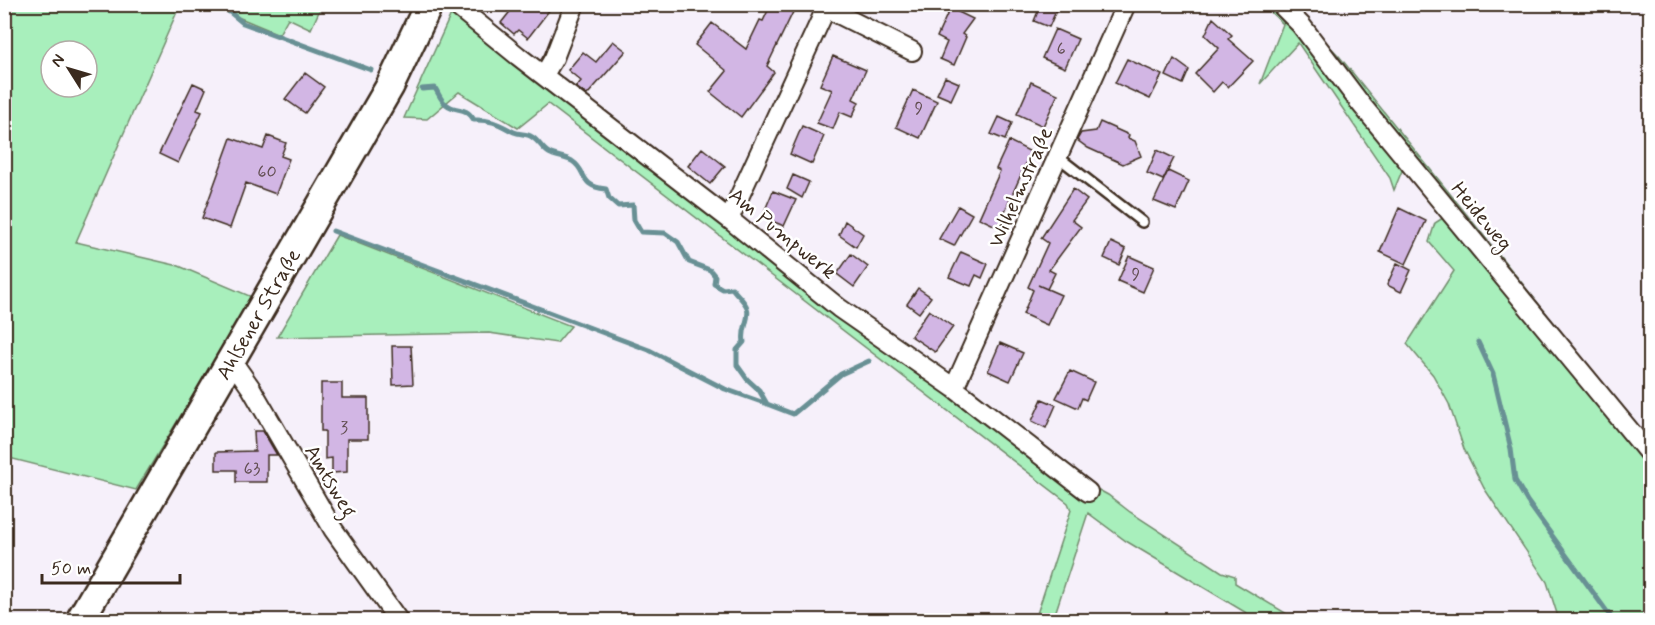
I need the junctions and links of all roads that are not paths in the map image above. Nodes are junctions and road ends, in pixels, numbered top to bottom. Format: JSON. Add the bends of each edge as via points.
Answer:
{"nodes":[{"id":1,"x":429,"y":4,"type":"edge"},
{"id":2,"x":454,"y":4,"type":"edge"},
{"id":3,"x":575,"y":4,"type":"edge"},
{"id":4,"x":1126,"y":4,"type":"edge"},
{"id":5,"x":1280,"y":4,"type":"edge"},
{"id":6,"x":827,"y":6,"type":"edge"},
{"id":7,"x":912,"y":51,"type":"dead end"},
{"id":8,"x":544,"y":75,"type":"junction"},
{"id":9,"x":1058,"y":158,"type":"junction"},
{"id":10,"x":729,"y":219,"type":"junction"},
{"id":11,"x":1142,"y":222,"type":"dead end"},
{"id":12,"x":232,"y":361,"type":"junction"},
{"id":13,"x":954,"y":388,"type":"junction"},
{"id":14,"x":1650,"y":455,"type":"edge"},
{"id":15,"x":1088,"y":492,"type":"dead end"},
{"id":16,"x":80,"y":621,"type":"edge"},
{"id":17,"x":398,"y":621,"type":"edge"}],
"edges":[{"from":1,"to":12,"type":"main road","name":"Ahlsener Straße","via":[[390,86]]},
{"from":2,"to":8,"type":"street","name":"Am Pumpwerk"},
{"from":3,"to":8,"type":"street"},
{"from":4,"to":9,"type":"street","name":"Wilhelmstraße"},
{"from":5,"to":14,"type":"street","name":"Heideweg"},
{"from":6,"to":7,"type":"street"},
{"from":6,"to":10,"type":"street"},
{"from":8,"to":10,"type":"street","name":"Am Pumpwerk"},
{"from":9,"to":11,"type":"lane"},
{"from":9,"to":13,"type":"street","name":"Wilhelmstraße"},
{"from":10,"to":13,"type":"street","name":"Am Pumpwerk","via":[[839,308]]},
{"from":12,"to":16,"type":"main road","name":"Ahlsener Straße"},
{"from":12,"to":17,"type":"street","name":"Amtsweg","via":[[333,529]]},
{"from":13,"to":15,"type":"street","name":"Am Pumpwerk"}]}
